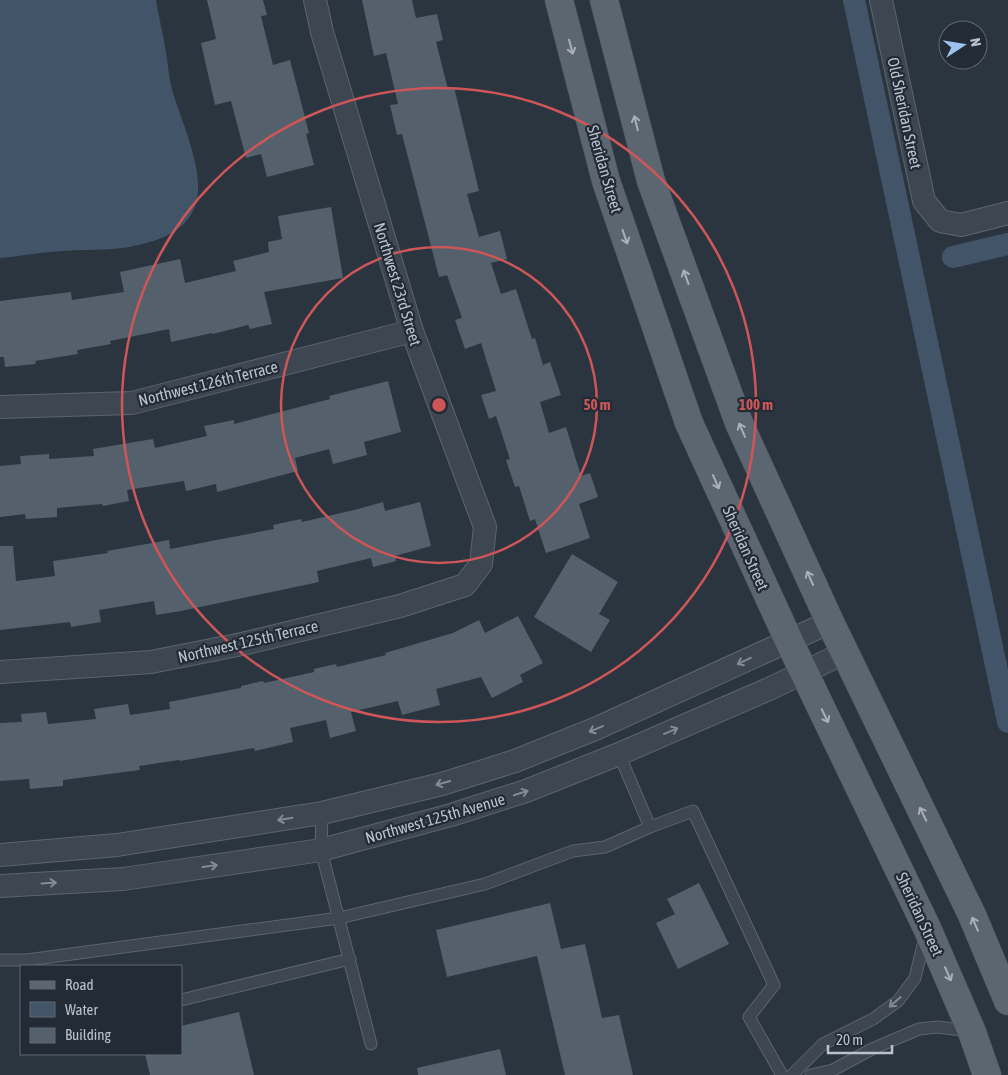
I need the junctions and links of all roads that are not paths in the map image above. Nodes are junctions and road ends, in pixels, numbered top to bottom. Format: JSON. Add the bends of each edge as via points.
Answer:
{"nodes":[{"id":1,"x":315,"y":0,"type":"edge"},
{"id":2,"x":559,"y":0,"type":"edge"},
{"id":3,"x":604,"y":0,"type":"edge"},
{"id":4,"x":881,"y":0,"type":"edge"},
{"id":5,"x":1008,"y":213,"type":"edge"},
{"id":6,"x":412,"y":331,"type":"junction"},
{"id":7,"x":0,"y":407,"type":"edge"},
{"id":8,"x":481,"y":564,"type":"joint"},
{"id":9,"x":830,"y":622,"type":"junction"},
{"id":10,"x":788,"y":641,"type":"junction"},
{"id":11,"x":844,"y":653,"type":"junction"},
{"id":12,"x":0,"y":672,"type":"edge"},
{"id":13,"x":804,"y":672,"type":"junction"},
{"id":14,"x":619,"y":754,"type":"junction"},
{"id":15,"x":322,"y":813,"type":"junction"},
{"id":16,"x":650,"y":826,"type":"junction"},
{"id":17,"x":321,"y":850,"type":"junction"},
{"id":18,"x":0,"y":855,"type":"edge"},
{"id":19,"x":0,"y":886,"type":"edge"},
{"id":20,"x":339,"y":918,"type":"junction"},
{"id":21,"x":927,"y":928,"type":"junction"},
{"id":22,"x":350,"y":959,"type":"junction"},
{"id":23,"x":0,"y":960,"type":"edge"},
{"id":24,"x":182,"y":1000,"type":"edge"},
{"id":25,"x":1008,"y":1001,"type":"edge"},
{"id":26,"x":972,"y":1032,"type":"junction"},
{"id":27,"x":371,"y":1044,"type":"dead end"},
{"id":28,"x":782,"y":1075,"type":"edge"},
{"id":29,"x":792,"y":1075,"type":"edge"},
{"id":30,"x":811,"y":1075,"type":"edge"},
{"id":31,"x":987,"y":1075,"type":"edge"}],
"edges":[{"from":1,"to":6,"type":"street","name":"Northwest 23rd Street"},
{"from":2,"to":10,"type":"main road","name":"Sheridan Street","one_way":true,"via":[[606,182],[689,423]]},
{"from":9,"to":3,"type":"main road","one_way":true,"via":[[739,422],[651,181]]},
{"from":4,"to":5,"type":"street","name":"Old Sheridan Street","via":[[924,200],[940,221],[961,225]]},
{"from":6,"to":7,"type":"street","name":"Northwest 126th Terrace","via":[[132,402]]},
{"from":6,"to":8,"type":"street","name":"Northwest 23rd Street","via":[[484,527]]},
{"from":8,"to":12,"type":"street","name":"Northwest 125th Terrace","via":[[465,585],[400,606],[242,644],[151,662]]},
{"from":9,"to":10,"type":"street","name":"Northwest 125th Avenue"},
{"from":9,"to":11,"type":"main road"},
{"from":10,"to":13,"type":"main road","name":"Sheridan Street"},
{"from":10,"to":15,"type":"street","name":"Northwest 125th Avenue","one_way":true,"via":[[515,762],[442,784]]},
{"from":11,"to":13,"type":"street","name":"Northwest 125th Avenue"},
{"from":25,"to":11,"type":"main road","one_way":true,"via":[[972,915]]},
{"from":14,"to":13,"type":"street","name":"Northwest 125th Avenue","one_way":true},
{"from":13,"to":21,"type":"main road","name":"Sheridan Street","one_way":true},
{"from":14,"to":16,"type":"lane"},
{"from":17,"to":14,"type":"street","name":"Northwest 125th Avenue","one_way":true,"via":[[526,791]]},
{"from":15,"to":17,"type":"lane"},
{"from":15,"to":18,"type":"street","name":"Northwest 125th Avenue","one_way":true,"via":[[117,845]]},
{"from":16,"to":20,"type":"lane","via":[[605,847],[573,851],[485,884]]},
{"from":16,"to":28,"type":"lane","via":[[692,811],[774,985],[749,1017]]},
{"from":19,"to":17,"type":"street","name":"Northwest 125th Avenue","one_way":true,"via":[[124,879]]},
{"from":17,"to":20,"type":"lane"},
{"from":20,"to":22,"type":"lane"},
{"from":20,"to":23,"type":"lane","via":[[27,960]]},
{"from":21,"to":26,"type":"main road","name":"Sheridan Street","one_way":true},
{"from":21,"to":29,"type":"lane","one_way":true,"via":[[915,978],[898,1001],[873,1019],[823,1044]]},
{"from":22,"to":24,"type":"lane"},
{"from":22,"to":27,"type":"lane"},
{"from":26,"to":30,"type":"lane","via":[[938,1027],[919,1029],[833,1070]]},
{"from":26,"to":31,"type":"main road","name":"Sheridan Street"}]}
